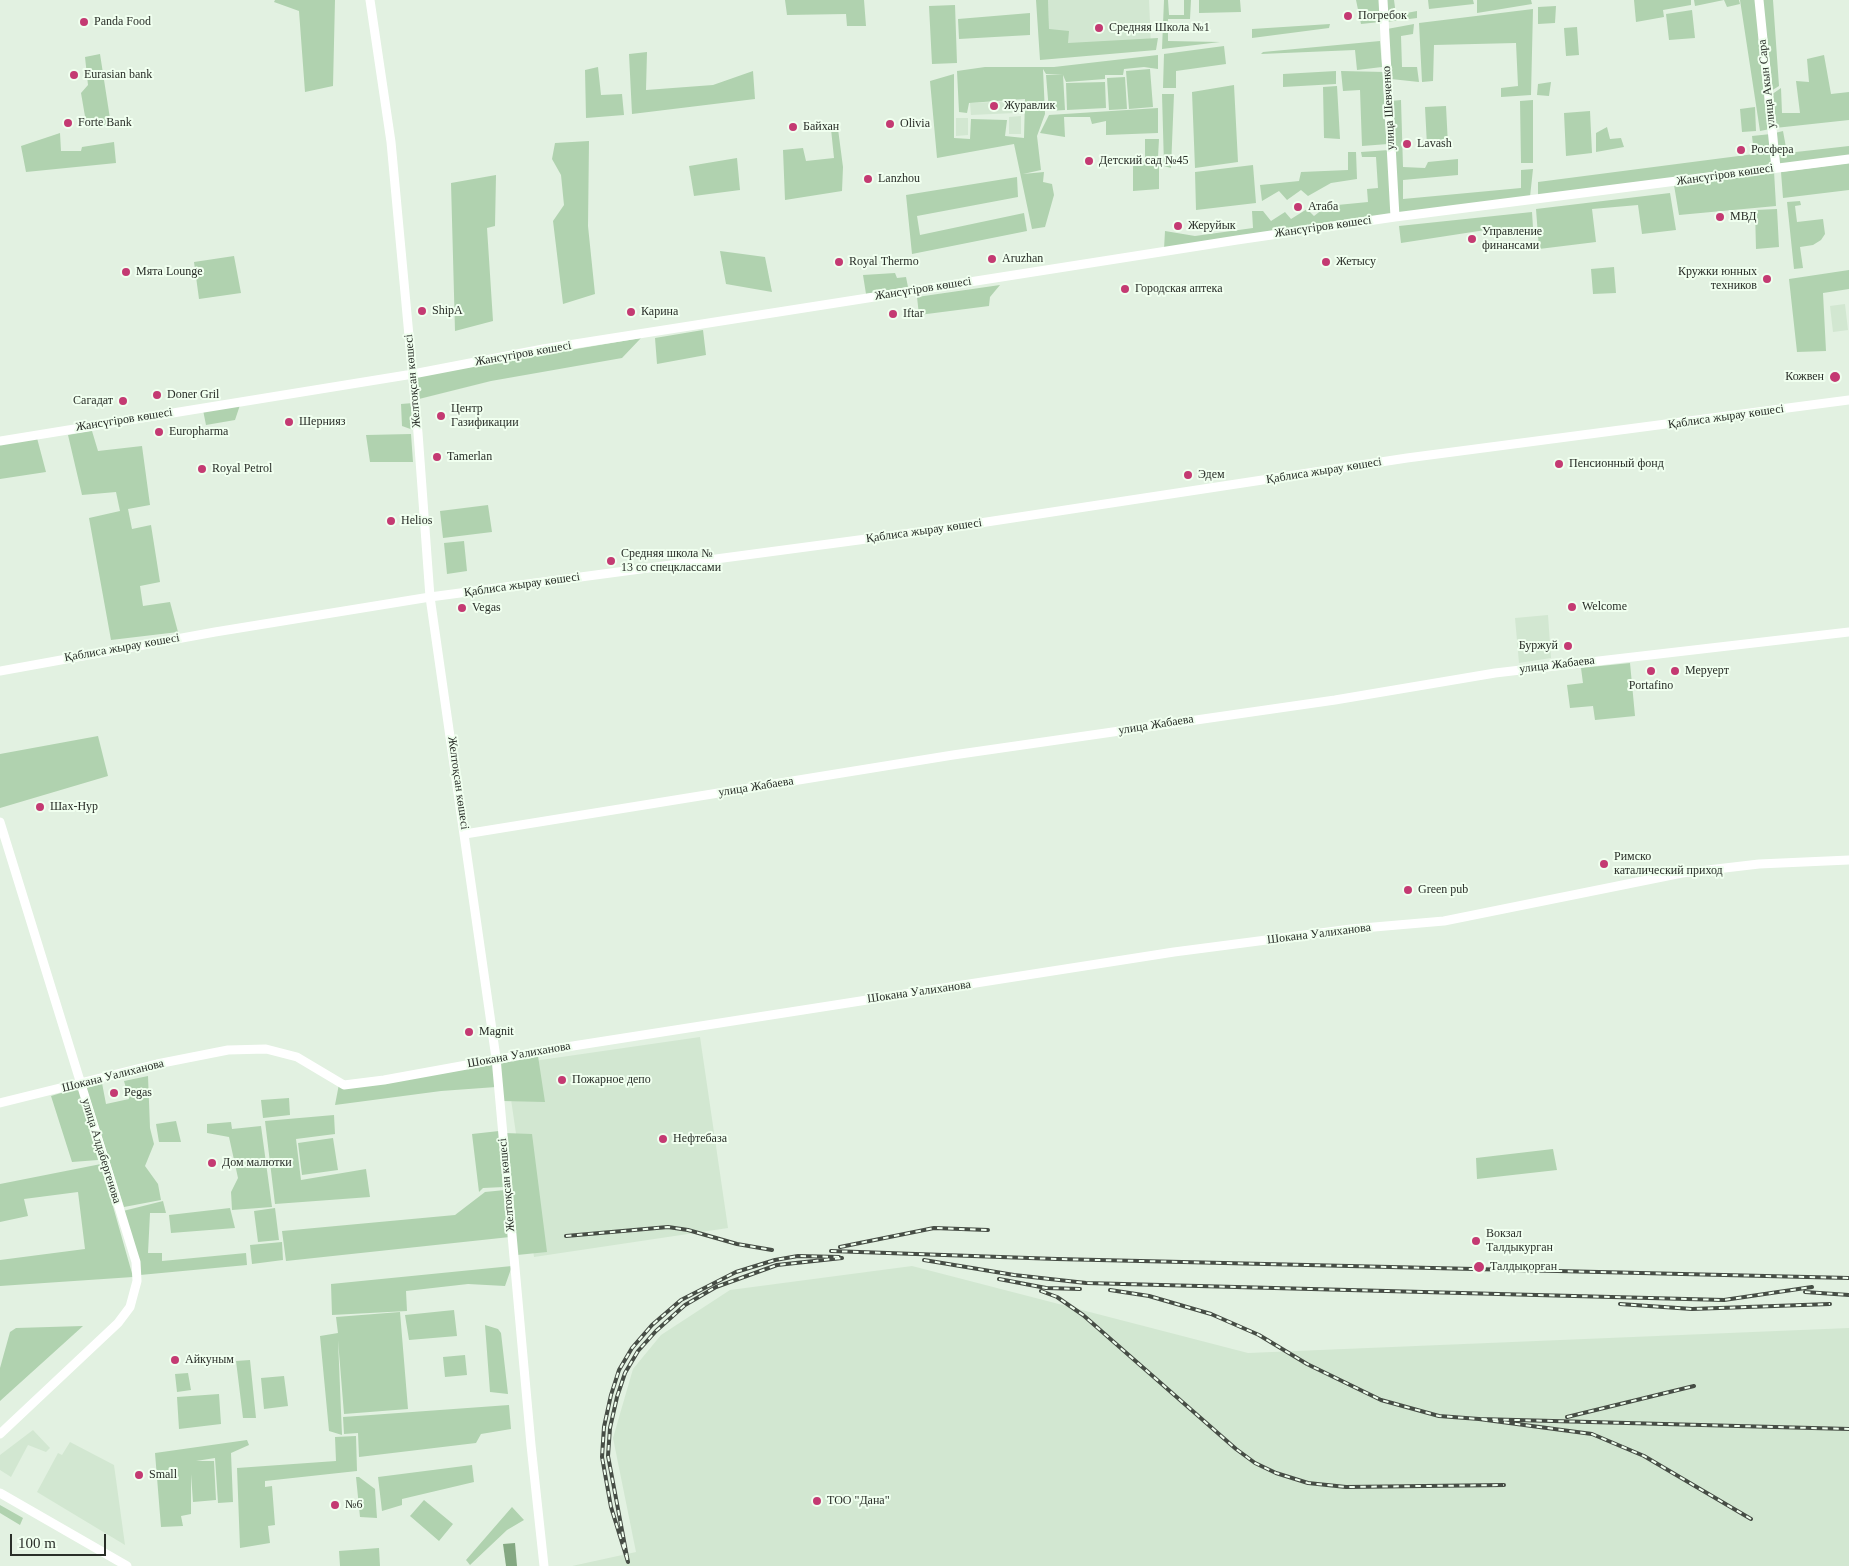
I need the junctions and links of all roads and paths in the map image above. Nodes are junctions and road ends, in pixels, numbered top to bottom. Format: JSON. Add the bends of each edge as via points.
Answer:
{"nodes":[{"id":1,"x":370,"y":0,"type":"edge"},
{"id":2,"x":1383,"y":0,"type":"edge"},
{"id":3,"x":1759,"y":0,"type":"edge"},
{"id":4,"x":1849,"y":159,"type":"edge"},
{"id":5,"x":1776,"y":168,"type":"junction"},
{"id":6,"x":1396,"y":217,"type":"junction"},
{"id":7,"x":413,"y":374,"type":"junction"},
{"id":8,"x":1849,"y":400,"type":"edge"},
{"id":9,"x":0,"y":441,"type":"edge"},
{"id":10,"x":430,"y":597,"type":"junction"},
{"id":11,"x":1849,"y":632,"type":"edge"},
{"id":12,"x":0,"y":671,"type":"edge"},
{"id":13,"x":0,"y":822,"type":"edge"},
{"id":14,"x":465,"y":834,"type":"junction"},
{"id":15,"x":1849,"y":860,"type":"edge"},
{"id":16,"x":496,"y":1058,"type":"junction"},
{"id":17,"x":80,"y":1084,"type":"junction"},
{"id":18,"x":0,"y":1103,"type":"edge"},
{"id":19,"x":0,"y":1434,"type":"edge"},
{"id":20,"x":0,"y":1493,"type":"edge"},
{"id":21,"x":126,"y":1566,"type":"edge"},
{"id":22,"x":544,"y":1566,"type":"edge"}],
"edges":[{"from":1,"to":7,"type":"street","name":"Желтоқсан көшесі","via":[[391,142]]},
{"from":2,"to":6,"type":"street","name":"улица Шевченко"},
{"from":3,"to":5,"type":"street","name":"улица Акын Сара"},
{"from":4,"to":5,"type":"street","name":"Жансүгіров көшесі"},
{"from":5,"to":6,"type":"street","name":"Жансүгіров көшесі"},
{"from":6,"to":7,"type":"street","name":"Жансүгіров көшесі","via":[[902,291],[543,349]]},
{"from":7,"to":9,"type":"street","name":"Жансүгіров көшесі"},
{"from":7,"to":10,"type":"street","name":"Желтоқсан көшесі"},
{"from":8,"to":10,"type":"street","name":"Қаблиса жырау көшесі","via":[[1407,458],[916,532]]},
{"from":10,"to":12,"type":"street","name":"Қаблиса жырау көшесі"},
{"from":10,"to":14,"type":"street","name":"Желтоқсан көшесі"},
{"from":11,"to":14,"type":"street","name":"улица Жабаева","via":[[1504,672],[1335,700],[953,755]]},
{"from":13,"to":17,"type":"street","name":"улица Алдабергенова"},
{"from":14,"to":16,"type":"street","name":"Желтоқсан көшесі"},
{"from":15,"to":16,"type":"street","name":"Шокана Уалиханова","via":[[1759,864],[1682,873],[1444,921],[1351,929],[1174,952]]},
{"from":16,"to":17,"type":"street","name":"Шокана Уалиханова","via":[[344,1085],[297,1057],[266,1049],[228,1050]]},
{"from":16,"to":22,"type":"street","name":"Желтоқсан көшесі","via":[[530,1445]]},
{"from":17,"to":18,"type":"street","name":"Шокана Уалиханова"},
{"from":17,"to":19,"type":"street","name":"улица Алдабергенова","via":[[136,1262],[138,1281],[134,1296],[118,1323]]},
{"from":20,"to":21,"type":"street"}]}
